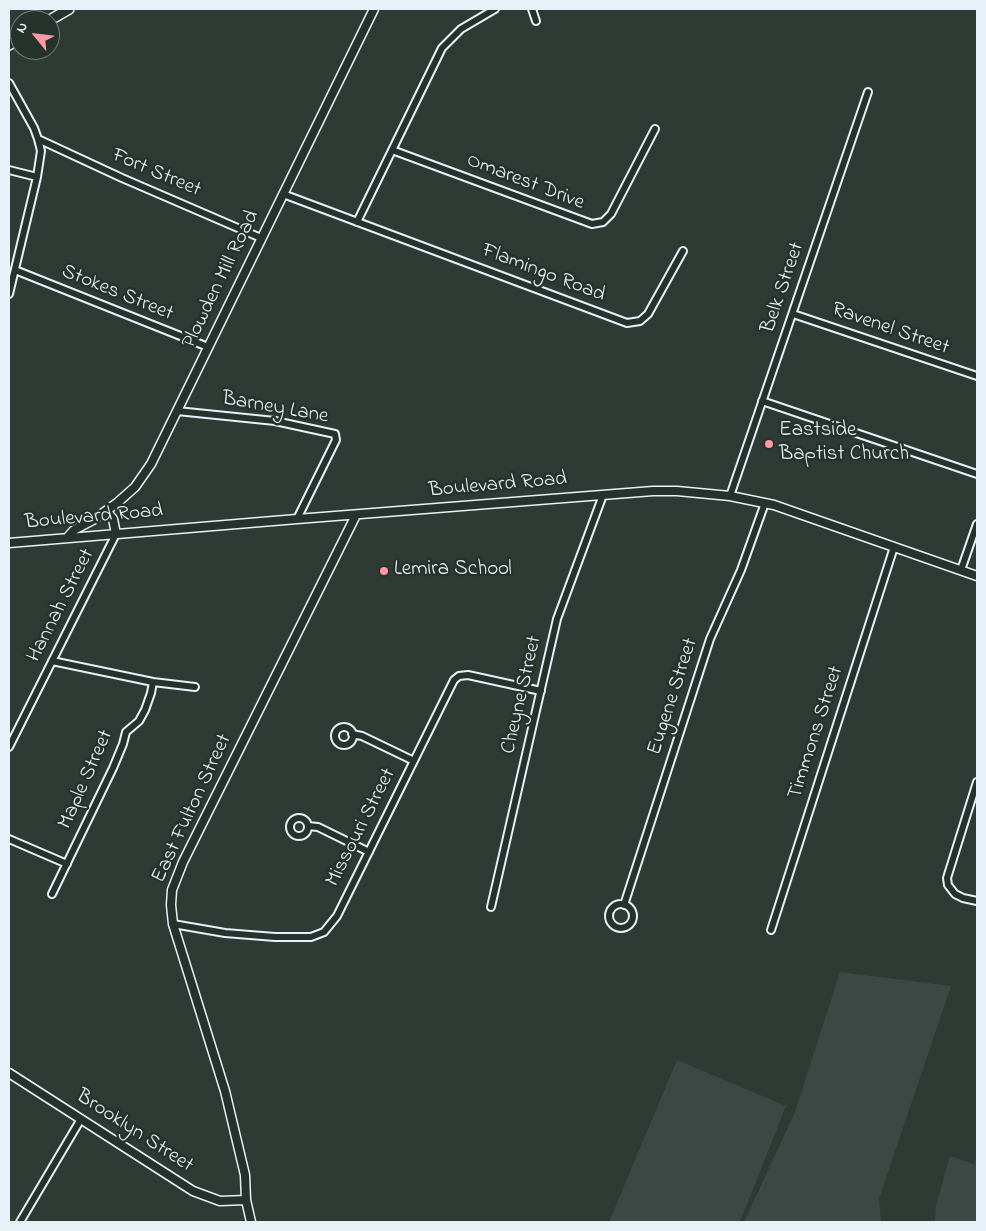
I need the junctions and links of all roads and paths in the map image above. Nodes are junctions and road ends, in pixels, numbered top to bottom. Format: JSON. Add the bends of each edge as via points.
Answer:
{"nodes":[{"id":1,"x":374,"y":9,"type":"edge"},
{"id":2,"x":495,"y":9,"type":"edge"},
{"id":3,"x":532,"y":9,"type":"edge"},
{"id":4,"x":536,"y":21,"type":"dead end"},
{"id":5,"x":9,"y":82,"type":"edge"},
{"id":6,"x":868,"y":92,"type":"dead end"},
{"id":7,"x":655,"y":129,"type":"dead end"},
{"id":8,"x":38,"y":139,"type":"junction"},
{"id":9,"x":392,"y":150,"type":"junction"},
{"id":10,"x":9,"y":170,"type":"edge"},
{"id":11,"x":37,"y":177,"type":"junction"},
{"id":12,"x":283,"y":194,"type":"junction"},
{"id":13,"x":357,"y":222,"type":"junction"},
{"id":14,"x":261,"y":238,"type":"junction"},
{"id":15,"x":682,"y":250,"type":"dead end"},
{"id":16,"x":14,"y":270,"type":"junction"},
{"id":17,"x":9,"y":294,"type":"edge"},
{"id":18,"x":793,"y":314,"type":"junction"},
{"id":19,"x":208,"y":347,"type":"junction"},
{"id":20,"x":977,"y":376,"type":"edge"},
{"id":21,"x":762,"y":401,"type":"junction"},
{"id":22,"x":177,"y":411,"type":"junction"},
{"id":23,"x":977,"y":474,"type":"edge"},
{"id":24,"x":603,"y":495,"type":"junction"},
{"id":25,"x":730,"y":496,"type":"junction"},
{"id":26,"x":765,"y":503,"type":"junction"},
{"id":27,"x":106,"y":511,"type":"junction"},
{"id":28,"x":356,"y":515,"type":"junction"},
{"id":29,"x":297,"y":519,"type":"junction"},
{"id":30,"x":977,"y":524,"type":"edge"},
{"id":31,"x":116,"y":534,"type":"junction"},
{"id":32,"x":67,"y":538,"type":"junction"},
{"id":33,"x":9,"y":543,"type":"edge"},
{"id":34,"x":894,"y":546,"type":"junction"},
{"id":35,"x":961,"y":570,"type":"junction"},
{"id":36,"x":977,"y":576,"type":"edge"},
{"id":37,"x":52,"y":661,"type":"junction"},
{"id":38,"x":153,"y":682,"type":"junction"},
{"id":39,"x":195,"y":688,"type":"dead end"},
{"id":40,"x":540,"y":691,"type":"junction"},
{"id":41,"x":352,"y":734,"type":"dead end"},
{"id":42,"x":9,"y":746,"type":"edge"},
{"id":43,"x":414,"y":761,"type":"junction"},
{"id":44,"x":977,"y":782,"type":"edge"},
{"id":45,"x":308,"y":826,"type":"dead end"},
{"id":46,"x":9,"y":839,"type":"edge"},
{"id":47,"x":369,"y":852,"type":"junction"},
{"id":48,"x":66,"y":864,"type":"junction"},
{"id":49,"x":52,"y":894,"type":"dead end"},
{"id":50,"x":977,"y":901,"type":"edge"},
{"id":51,"x":624,"y":905,"type":"dead end"},
{"id":52,"x":491,"y":906,"type":"dead end"},
{"id":53,"x":173,"y":924,"type":"junction"},
{"id":54,"x":771,"y":930,"type":"dead end"},
{"id":55,"x":9,"y":1073,"type":"edge"},
{"id":56,"x":81,"y":1119,"type":"junction"},
{"id":57,"x":246,"y":1200,"type":"junction"},
{"id":58,"x":20,"y":1222,"type":"edge"},
{"id":59,"x":251,"y":1222,"type":"edge"}],
"edges":[{"from":1,"to":12,"type":"street","name":"Plowden Mill Road"},
{"from":2,"to":9,"type":"street","via":[[461,28],[446,43]]},
{"from":3,"to":4,"type":"street"},
{"from":5,"to":8,"type":"street"},
{"from":6,"to":18,"type":"street","name":"Belk Street"},
{"from":7,"to":9,"type":"street","name":"Omarest Drive","via":[[610,214],[603,222],[592,224]]},
{"from":8,"to":11,"type":"street","via":[[41,151]]},
{"from":8,"to":14,"type":"street","name":"Fort Street"},
{"from":9,"to":13,"type":"street"},
{"from":10,"to":11,"type":"street"},
{"from":11,"to":16,"type":"street"},
{"from":12,"to":13,"type":"street","name":"Flamingo Road"},
{"from":12,"to":14,"type":"street","name":"Plowden Mill Road"},
{"from":13,"to":15,"type":"street","name":"Flamingo Road","via":[[629,324],[648,314]]},
{"from":14,"to":19,"type":"street","name":"Plowden Mill Road"},
{"from":16,"to":17,"type":"street"},
{"from":16,"to":19,"type":"street","name":"Stokes Street"},
{"from":18,"to":20,"type":"street","name":"Ravenel Street"},
{"from":18,"to":21,"type":"street","name":"Belk Street"},
{"from":19,"to":22,"type":"street","name":"Plowden Mill Road"},
{"from":21,"to":23,"type":"street"},
{"from":21,"to":25,"type":"street","name":"Belk Street"},
{"from":22,"to":27,"type":"street","name":"Plowden Mill Road","via":[[143,476]]},
{"from":22,"to":29,"type":"street","name":"Barney Lane","via":[[276,421],[335,434],[336,440]]},
{"from":24,"to":25,"type":"street","name":"Boulevard Road","via":[[677,491]]},
{"from":24,"to":28,"type":"street","name":"Boulevard Road"},
{"from":24,"to":40,"type":"street","name":"Cheyne Street","via":[[557,619]]},
{"from":25,"to":26,"type":"street","name":"Boulevard Road"},
{"from":26,"to":34,"type":"street","name":"Boulevard Road"},
{"from":26,"to":51,"type":"street","name":"Eugene Street","via":[[738,577],[710,639]]},
{"from":27,"to":31,"type":"street","via":[[113,519]]},
{"from":27,"to":32,"type":"street","name":"Plowden Mill Road","via":[[74,530]]},
{"from":28,"to":29,"type":"street","name":"Boulevard Road"},
{"from":28,"to":53,"type":"street","name":"East Fulton Street","via":[[177,874],[171,900]]},
{"from":29,"to":31,"type":"street","name":"Boulevard Road"},
{"from":30,"to":35,"type":"street"},
{"from":31,"to":32,"type":"street","name":"Boulevard Road"},
{"from":31,"to":37,"type":"street","name":"Hannah Street"},
{"from":32,"to":33,"type":"street","name":"Boulevard Road"},
{"from":34,"to":35,"type":"street","name":"Boulevard Road"},
{"from":34,"to":54,"type":"street","name":"Timmons Street"},
{"from":35,"to":36,"type":"street","name":"Boulevard Road"},
{"from":37,"to":38,"type":"street"},
{"from":37,"to":42,"type":"street","name":"Hannah Street"},
{"from":38,"to":39,"type":"street"},
{"from":38,"to":48,"type":"street","name":"Maple Street","via":[[145,710],[139,721],[128,730]]},
{"from":40,"to":43,"type":"street","name":"Missouri Street","via":[[476,676],[459,676]]},
{"from":40,"to":52,"type":"street","name":"Cheyne Street"},
{"from":41,"to":43,"type":"street"},
{"from":43,"to":47,"type":"street","name":"Missouri Street"},
{"from":44,"to":50,"type":"street","via":[[947,878],[955,894]]},
{"from":45,"to":47,"type":"street","via":[[318,827]]},
{"from":46,"to":48,"type":"street"},
{"from":47,"to":53,"type":"street","name":"Missouri Street","via":[[337,916],[321,934],[275,937]]},
{"from":48,"to":49,"type":"street","name":"Maple Street"},
{"from":53,"to":57,"type":"street","name":"East Fulton Street","via":[[218,1064],[245,1175]]},
{"from":55,"to":56,"type":"street","name":"Brooklyn Street"},
{"from":56,"to":57,"type":"street","name":"Brooklyn Street","via":[[193,1191],[220,1201]]},
{"from":56,"to":58,"type":"street"},
{"from":57,"to":59,"type":"street","name":"East Fulton Street"}]}
